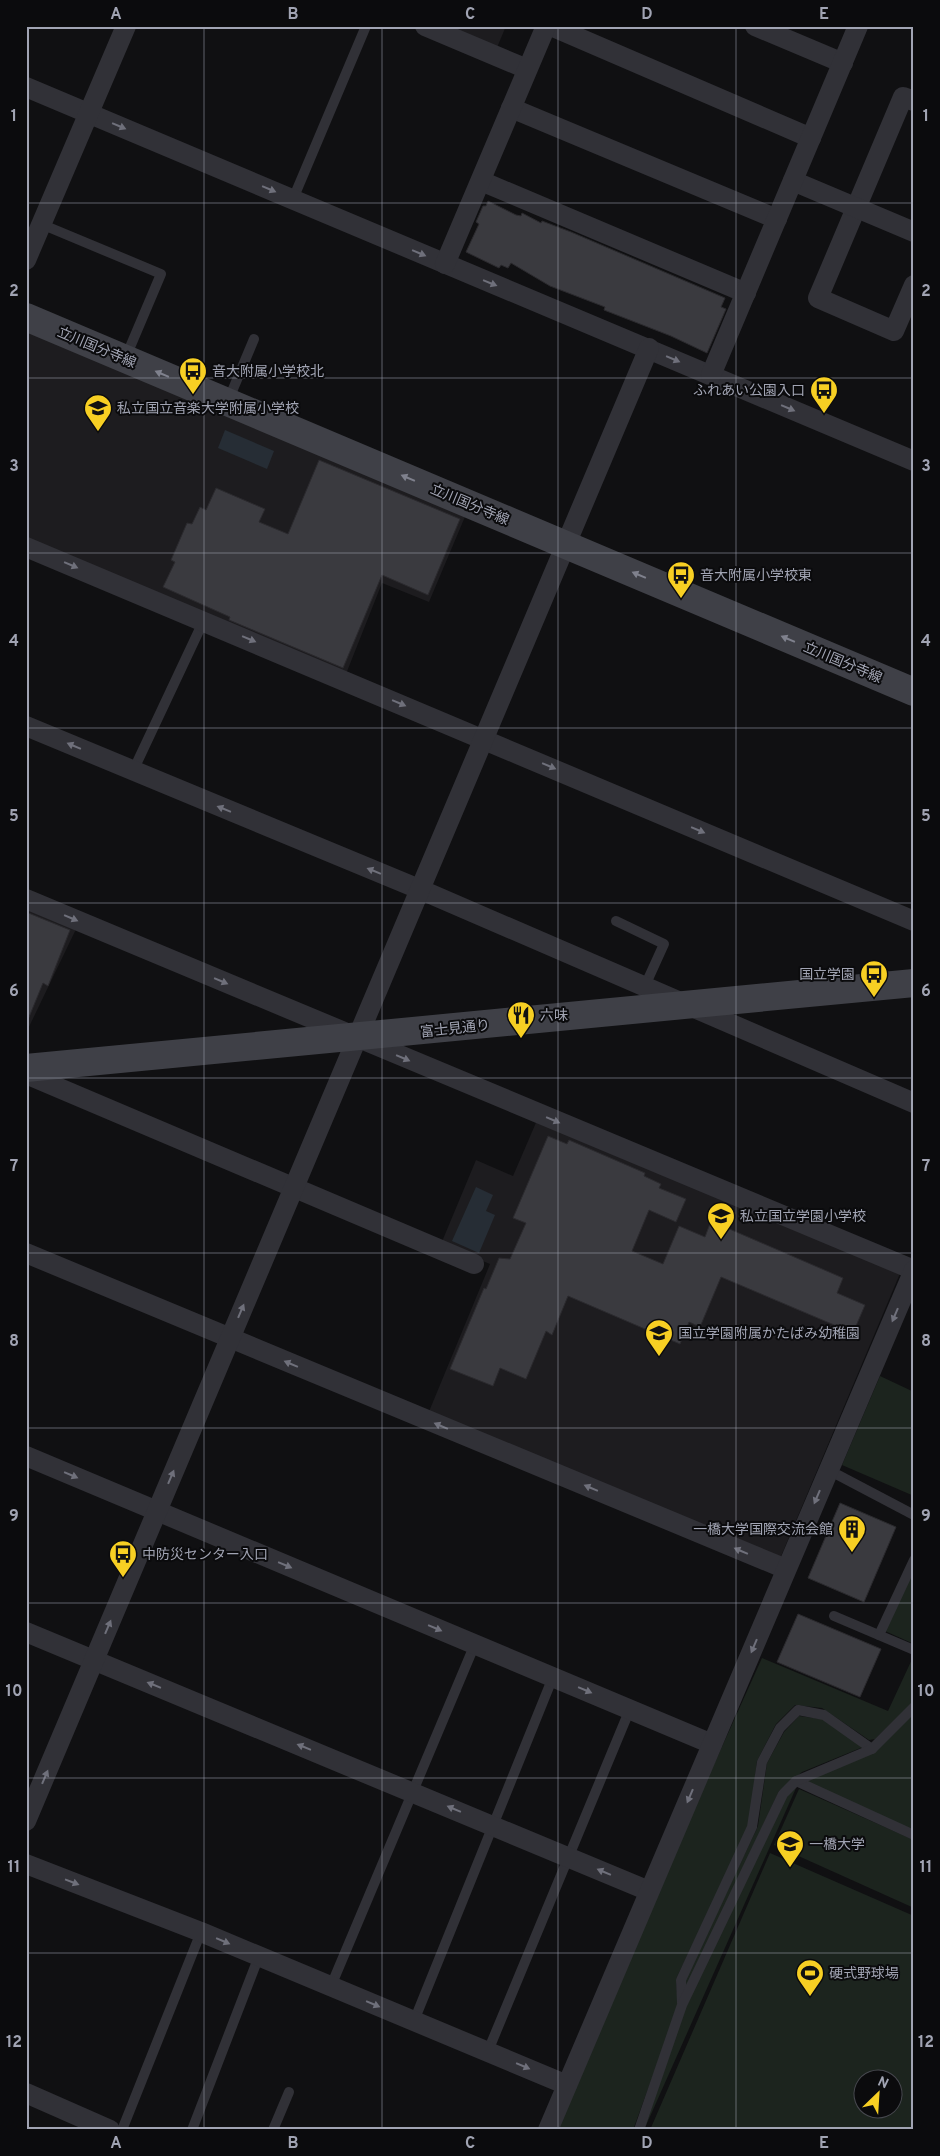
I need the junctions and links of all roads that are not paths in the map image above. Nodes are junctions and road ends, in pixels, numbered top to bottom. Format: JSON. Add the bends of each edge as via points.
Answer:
{"nodes":[{"id":1,"x":126,"y":26,"type":"edge"},
{"id":2,"x":366,"y":26,"type":"edge"},
{"id":3,"x":425,"y":26,"type":"edge"},
{"id":4,"x":546,"y":26,"type":"edge"},
{"id":5,"x":551,"y":26,"type":"edge"},
{"id":6,"x":755,"y":26,"type":"edge"},
{"id":7,"x":858,"y":26,"type":"edge"},
{"id":8,"x":843,"y":63,"type":"junction"},
{"id":9,"x":527,"y":69,"type":"junction"},
{"id":10,"x":26,"y":87,"type":"edge"},
{"id":11,"x":914,"y":101,"type":"edge"},
{"id":12,"x":511,"y":108,"type":"junction"},
{"id":13,"x":90,"y":114,"type":"junction"},
{"id":14,"x":811,"y":138,"type":"junction"},
{"id":15,"x":481,"y":180,"type":"junction"},
{"id":16,"x":793,"y":181,"type":"junction"},
{"id":17,"x":293,"y":200,"type":"junction"},
{"id":18,"x":857,"y":208,"type":"junction"},
{"id":19,"x":777,"y":219,"type":"junction"},
{"id":20,"x":41,"y":224,"type":"junction"},
{"id":21,"x":914,"y":232,"type":"edge"},
{"id":22,"x":26,"y":260,"type":"edge"},
{"id":23,"x":445,"y":264,"type":"junction"},
{"id":24,"x":914,"y":285,"type":"edge"},
{"id":25,"x":746,"y":293,"type":"junction"},
{"id":26,"x":26,"y":317,"type":"edge"},
{"id":27,"x":254,"y":339,"type":"dead end"},
{"id":28,"x":649,"y":348,"type":"junction"},
{"id":29,"x":125,"y":359,"type":"junction"},
{"id":30,"x":711,"y":375,"type":"junction"},
{"id":31,"x":228,"y":402,"type":"junction"},
{"id":32,"x":914,"y":461,"type":"edge"},
{"id":33,"x":565,"y":544,"type":"junction"},
{"id":34,"x":26,"y":546,"type":"edge"},
{"id":35,"x":204,"y":620,"type":"junction"},
{"id":36,"x":914,"y":692,"type":"edge"},
{"id":37,"x":26,"y":726,"type":"edge"},
{"id":38,"x":484,"y":739,"type":"junction"},
{"id":39,"x":132,"y":771,"type":"junction"},
{"id":40,"x":420,"y":889,"type":"junction"},
{"id":41,"x":26,"y":899,"type":"edge"},
{"id":42,"x":616,"y":921,"type":"dead end"},
{"id":43,"x":914,"y":921,"type":"edge"},
{"id":44,"x":914,"y":983,"type":"edge"},
{"id":45,"x":644,"y":988,"type":"junction"},
{"id":46,"x":684,"y":1005,"type":"junction"},
{"id":47,"x":356,"y":1038,"type":"junction"},
{"id":48,"x":26,"y":1068,"type":"edge"},
{"id":49,"x":26,"y":1074,"type":"edge"},
{"id":50,"x":914,"y":1102,"type":"edge"},
{"id":51,"x":293,"y":1187,"type":"junction"},
{"id":52,"x":26,"y":1253,"type":"edge"},
{"id":53,"x":474,"y":1264,"type":"dead end"},
{"id":54,"x":914,"y":1270,"type":"edge"},
{"id":55,"x":230,"y":1338,"type":"junction"},
{"id":56,"x":26,"y":1456,"type":"edge"},
{"id":57,"x":838,"y":1476,"type":"dead end"},
{"id":58,"x":157,"y":1512,"type":"junction"},
{"id":59,"x":914,"y":1515,"type":"edge"},
{"id":60,"x":914,"y":1560,"type":"edge"},
{"id":61,"x":786,"y":1569,"type":"junction"},
{"id":62,"x":834,"y":1616,"type":"dead end"},
{"id":63,"x":26,"y":1632,"type":"edge"},
{"id":64,"x":879,"y":1635,"type":"junction"},
{"id":65,"x":475,"y":1644,"type":"junction"},
{"id":66,"x":914,"y":1650,"type":"edge"},
{"id":67,"x":94,"y":1661,"type":"junction"},
{"id":68,"x":553,"y":1677,"type":"junction"},
{"id":69,"x":914,"y":1707,"type":"edge"},
{"id":70,"x":630,"y":1709,"type":"junction"},
{"id":71,"x":712,"y":1744,"type":"junction"},
{"id":72,"x":872,"y":1749,"type":"junction"},
{"id":73,"x":796,"y":1782,"type":"junction"},
{"id":74,"x":413,"y":1792,"type":"junction"},
{"id":75,"x":26,"y":1822,"type":"edge"},
{"id":76,"x":493,"y":1826,"type":"junction"},
{"id":77,"x":914,"y":1835,"type":"edge"},
{"id":78,"x":569,"y":1857,"type":"junction"},
{"id":79,"x":26,"y":1864,"type":"edge"},
{"id":80,"x":649,"y":1891,"type":"junction"},
{"id":81,"x":201,"y":1932,"type":"junction"},
{"id":82,"x":259,"y":1956,"type":"junction"},
{"id":83,"x":331,"y":1986,"type":"junction"},
{"id":84,"x":682,"y":2005,"type":"junction"},
{"id":85,"x":414,"y":2021,"type":"junction"},
{"id":86,"x":488,"y":2052,"type":"junction"},
{"id":87,"x":567,"y":2085,"type":"junction"},
{"id":88,"x":289,"y":2092,"type":"dead end"},
{"id":89,"x":26,"y":2093,"type":"edge"},
{"id":90,"x":110,"y":2130,"type":"edge"},
{"id":91,"x":122,"y":2130,"type":"edge"},
{"id":92,"x":192,"y":2130,"type":"edge"},
{"id":93,"x":273,"y":2130,"type":"edge"},
{"id":94,"x":548,"y":2130,"type":"edge"},
{"id":95,"x":639,"y":2130,"type":"edge"}],
"edges":[{"from":1,"to":13,"type":"street"},
{"from":2,"to":17,"type":"lane"},
{"from":3,"to":9,"type":"street"},
{"from":4,"to":9,"type":"street"},
{"from":5,"to":14,"type":"street"},
{"from":6,"to":8,"type":"street"},
{"from":7,"to":8,"type":"street"},
{"from":8,"to":14,"type":"street"},
{"from":9,"to":12,"type":"street"},
{"from":10,"to":13,"type":"street"},
{"from":11,"to":18,"type":"street","via":[[903,97]]},
{"from":12,"to":15,"type":"street"},
{"from":12,"to":19,"type":"street"},
{"from":13,"to":17,"type":"street","one_way":true},
{"from":13,"to":20,"type":"street"},
{"from":14,"to":16,"type":"street"},
{"from":15,"to":23,"type":"street"},
{"from":15,"to":25,"type":"street"},
{"from":16,"to":18,"type":"street"},
{"from":16,"to":19,"type":"street"},
{"from":17,"to":23,"type":"street","one_way":true},
{"from":18,"to":21,"type":"street"},
{"from":18,"to":24,"type":"street","via":[[818,298],[894,331]]},
{"from":19,"to":25,"type":"street"},
{"from":20,"to":22,"type":"street"},
{"from":20,"to":29,"type":"lane","via":[[161,274]]},
{"from":23,"to":28,"type":"street","one_way":true},
{"from":25,"to":30,"type":"street"},
{"from":26,"to":29,"type":"main road","name":"立川国分寺線"},
{"from":27,"to":31,"type":"lane"},
{"from":28,"to":30,"type":"street","one_way":true},
{"from":28,"to":33,"type":"street"},
{"from":31,"to":29,"type":"main road","name":"立川国分寺線","one_way":true},
{"from":30,"to":32,"type":"street","one_way":true},
{"from":33,"to":31,"type":"main road","name":"立川国分寺線","one_way":true},
{"from":36,"to":33,"type":"main road","name":"立川国分寺線","one_way":true},
{"from":33,"to":38,"type":"street"},
{"from":34,"to":35,"type":"street","one_way":true},
{"from":35,"to":38,"type":"street","one_way":true},
{"from":35,"to":39,"type":"lane"},
{"from":39,"to":37,"type":"street","one_way":true},
{"from":38,"to":40,"type":"street"},
{"from":38,"to":43,"type":"street","one_way":true},
{"from":40,"to":39,"type":"street","one_way":true},
{"from":40,"to":45,"type":"street"},
{"from":40,"to":47,"type":"street"},
{"from":41,"to":47,"type":"street","one_way":true},
{"from":42,"to":45,"type":"lane","via":[[664,944]]},
{"from":44,"to":46,"type":"main road","name":"富士見通り"},
{"from":45,"to":46,"type":"street"},
{"from":46,"to":47,"type":"main road","name":"富士見通り"},
{"from":46,"to":50,"type":"street"},
{"from":47,"to":48,"type":"main road","name":"富士見通り"},
{"from":47,"to":51,"type":"street"},
{"from":47,"to":54,"type":"street","one_way":true},
{"from":49,"to":51,"type":"street"},
{"from":51,"to":53,"type":"street"},
{"from":55,"to":51,"type":"street","one_way":true},
{"from":52,"to":55,"type":"street"},
{"from":54,"to":61,"type":"street","one_way":true},
{"from":58,"to":55,"type":"street","one_way":true},
{"from":61,"to":55,"type":"street","one_way":true},
{"from":56,"to":58,"type":"street","one_way":true},
{"from":57,"to":59,"type":"lane"},
{"from":58,"to":65,"type":"street","one_way":true},
{"from":67,"to":58,"type":"street","one_way":true},
{"from":60,"to":64,"type":"lane"},
{"from":61,"to":71,"type":"street","one_way":true},
{"from":62,"to":64,"type":"lane"},
{"from":63,"to":67,"type":"street"},
{"from":64,"to":66,"type":"lane"},
{"from":65,"to":68,"type":"street"},
{"from":65,"to":74,"type":"lane"},
{"from":74,"to":67,"type":"street","one_way":true},
{"from":75,"to":67,"type":"street","one_way":true},
{"from":68,"to":70,"type":"street","one_way":true},
{"from":68,"to":76,"type":"lane"},
{"from":69,"to":72,"type":"lane"},
{"from":70,"to":71,"type":"street"},
{"from":70,"to":78,"type":"lane"},
{"from":71,"to":80,"type":"street","one_way":true},
{"from":72,"to":73,"type":"lane"},
{"from":72,"to":84,"type":"lane","via":[[824,1714],[798,1710],[780,1728],[762,1762],[752,1827],[681,1980]]},
{"from":73,"to":77,"type":"lane"},
{"from":73,"to":84,"type":"lane","via":[[783,1794]]},
{"from":76,"to":74,"type":"street","one_way":true},
{"from":74,"to":83,"type":"lane"},
{"from":76,"to":78,"type":"street"},
{"from":76,"to":85,"type":"lane"},
{"from":80,"to":78,"type":"street","one_way":true},
{"from":78,"to":86,"type":"lane"},
{"from":79,"to":81,"type":"street","one_way":true},
{"from":80,"to":87,"type":"street"},
{"from":81,"to":82,"type":"street","one_way":true},
{"from":81,"to":91,"type":"lane"},
{"from":82,"to":83,"type":"street"},
{"from":82,"to":92,"type":"lane"},
{"from":83,"to":85,"type":"street","one_way":true},
{"from":84,"to":95,"type":"lane"},
{"from":85,"to":86,"type":"street"},
{"from":86,"to":87,"type":"street","one_way":true},
{"from":87,"to":94,"type":"street"},
{"from":88,"to":93,"type":"lane"},
{"from":89,"to":90,"type":"street"}]}
